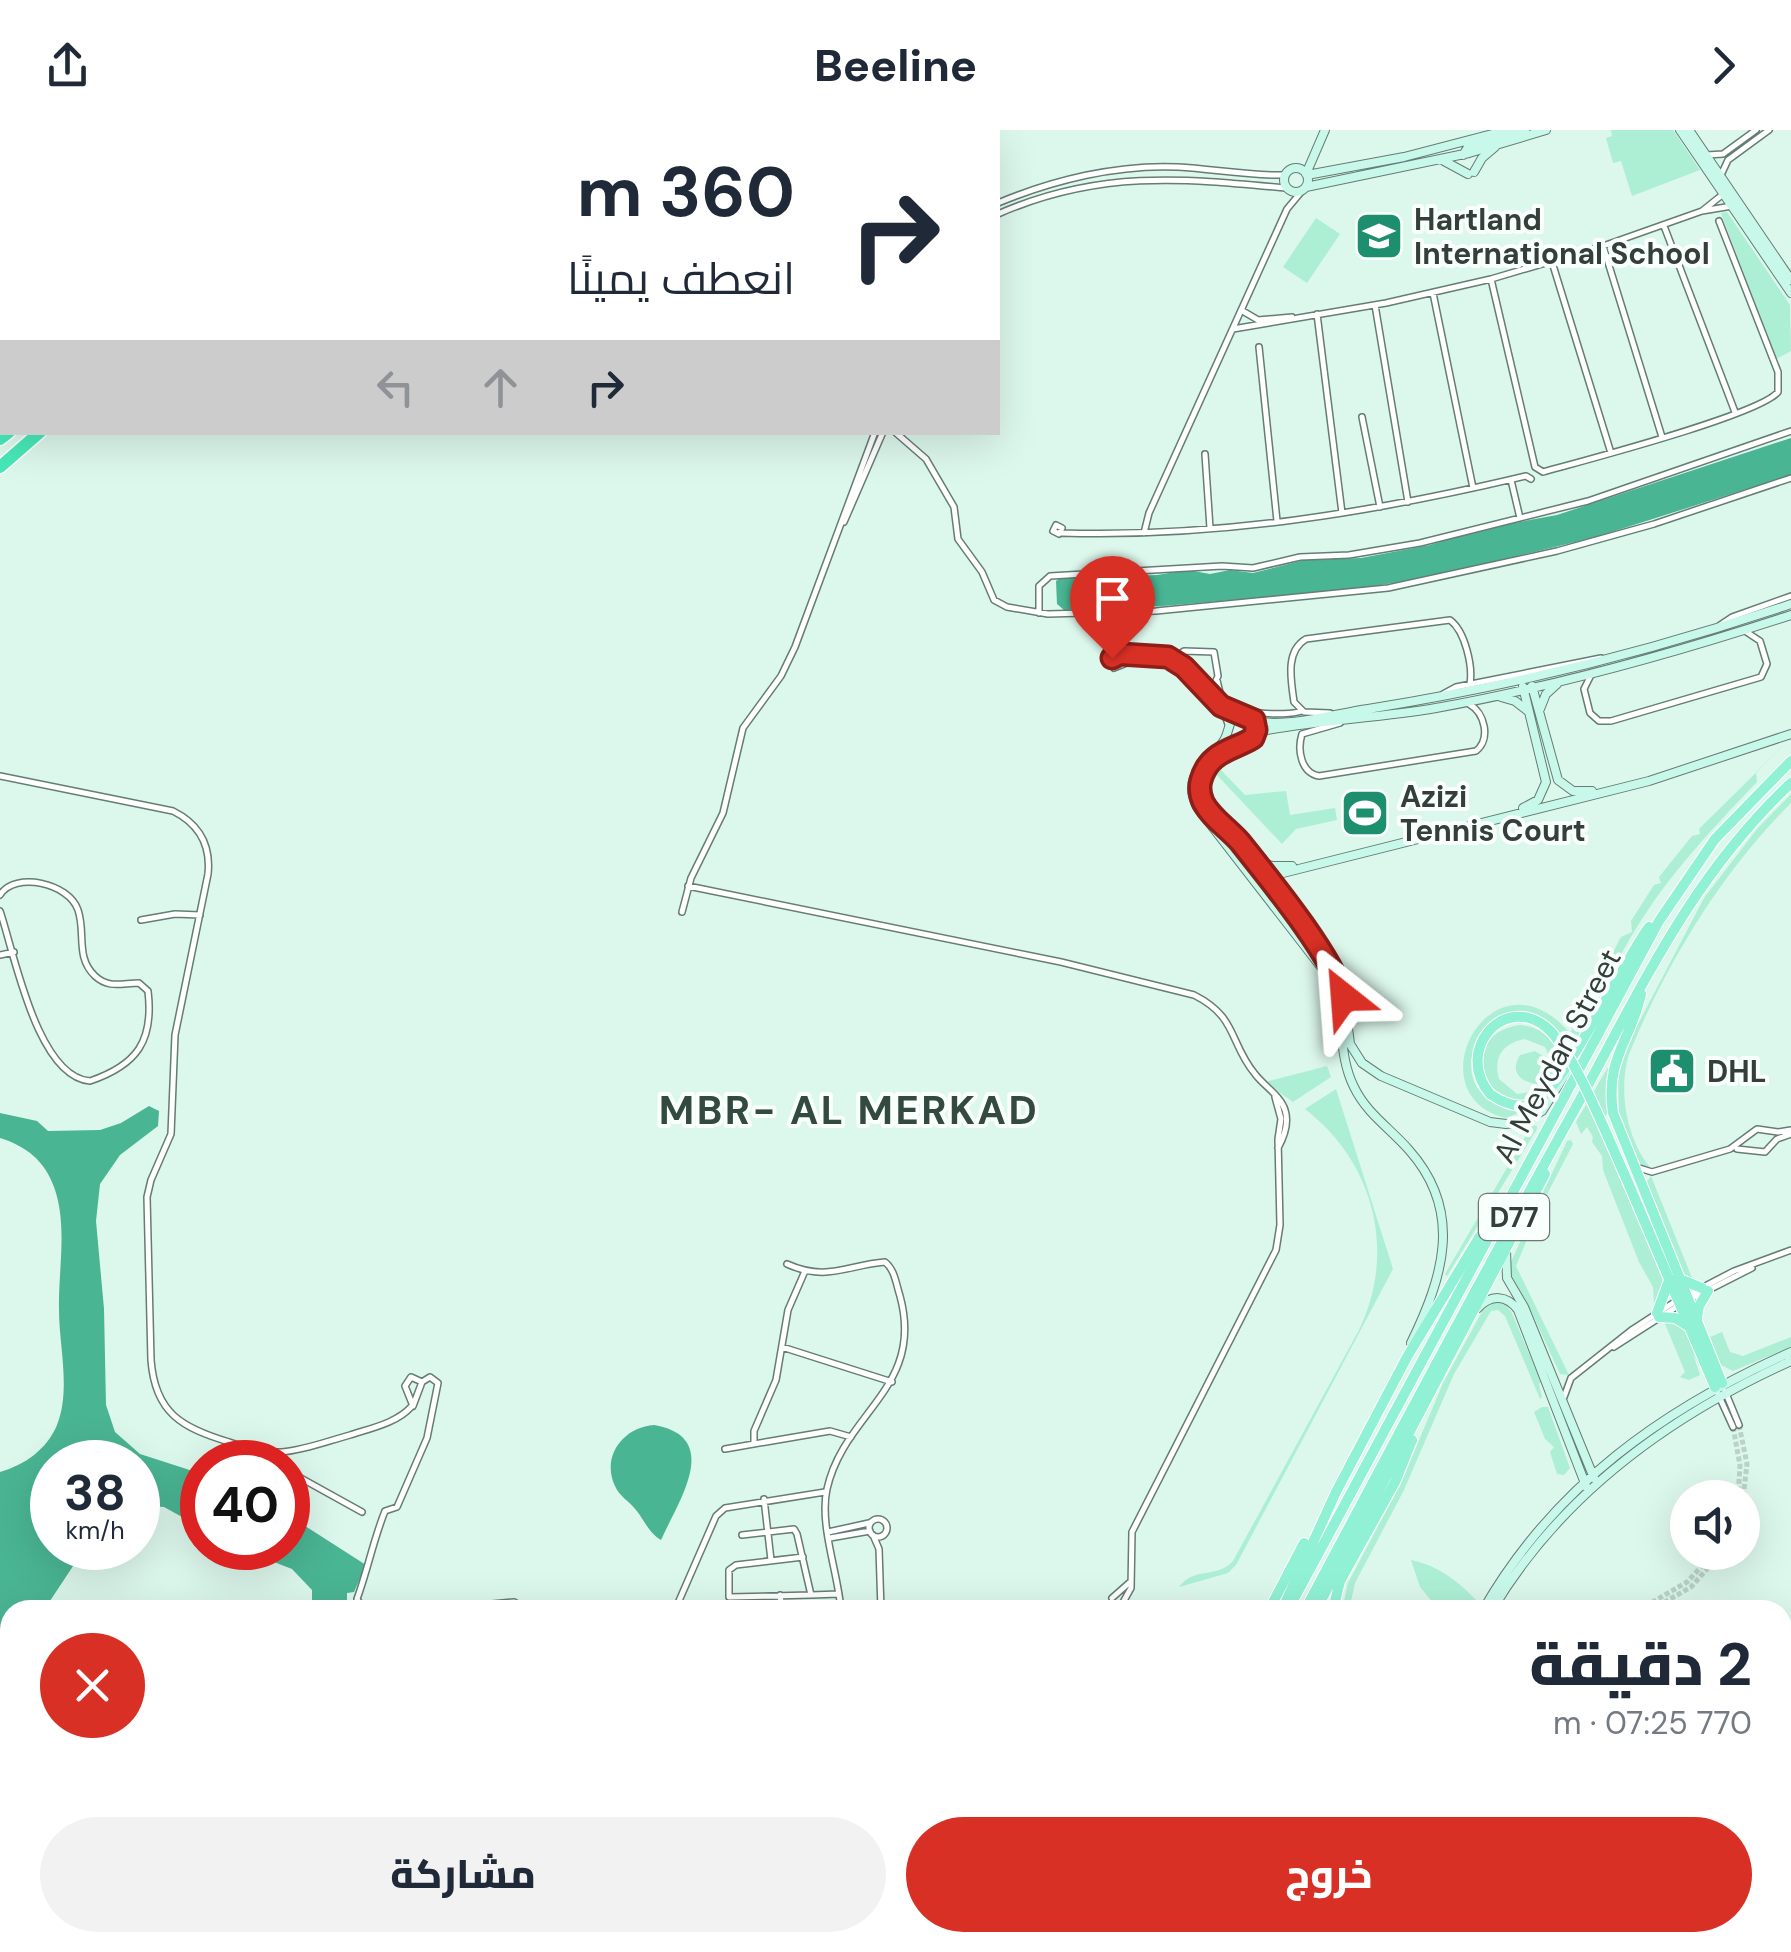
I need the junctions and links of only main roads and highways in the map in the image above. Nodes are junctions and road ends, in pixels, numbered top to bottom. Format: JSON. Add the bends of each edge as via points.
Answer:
{"nodes":[{"id":1,"x":37,"y":435,"type":"edge"},
{"id":2,"x":0,"y":467,"type":"edge"},
{"id":3,"x":1791,"y":761,"type":"edge"},
{"id":4,"x":1791,"y":783,"type":"edge"},
{"id":5,"x":1669,"y":904,"type":"junction"},
{"id":6,"x":1642,"y":982,"type":"junction"},
{"id":7,"x":1577,"y":1105,"type":"junction"},
{"id":8,"x":1520,"y":1177,"type":"junction"},
{"id":9,"x":1672,"y":1278,"type":"junction"},
{"id":10,"x":1692,"y":1326,"type":"junction"},
{"id":11,"x":1720,"y":1389,"type":"road end"},
{"id":12,"x":1427,"y":1400,"type":"junction"},
{"id":13,"x":1336,"y":1492,"type":"junction"},
{"id":14,"x":1274,"y":1600,"type":"edge"},
{"id":15,"x":1289,"y":1600,"type":"edge"},
{"id":16,"x":1290,"y":1600,"type":"edge"},
{"id":17,"x":1310,"y":1600,"type":"edge"},
{"id":18,"x":1321,"y":1600,"type":"edge"},
{"id":19,"x":1335,"y":1600,"type":"edge"}],
"edges":[{"from":1,"to":2,"type":"highway"},
{"from":3,"to":5,"type":"main road","name":"Al Meydan Street","number":"D77","via":[[1727,825]]},
{"from":4,"to":6,"type":"main road","name":"Al Meydan Street","number":"D77","via":[[1706,878]]},
{"from":5,"to":8,"type":"main road","name":"Al Meydan Street","number":"D77"},
{"from":5,"to":9,"type":"main road","bridge":true,"via":[[1635,946],[1577,1048],[1546,1094],[1535,1103],[1512,1105],[1490,1094],[1476,1066],[1484,1036],[1495,1025],[1525,1018],[1551,1031],[1565,1052],[1626,1178]]},
{"from":6,"to":7,"type":"main road","name":"Al Meydan Street","number":"D77"},
{"from":6,"to":9,"type":"main road","via":[[1611,1083],[1615,1120]]},
{"from":7,"to":12,"type":"main road"},
{"from":7,"to":17,"type":"main road","name":"Al Meydan Street","number":"D77"},
{"from":8,"to":13,"type":"main road","via":[[1407,1357]]},
{"from":8,"to":16,"type":"main road","name":"Al Meydan Street","number":"D77"},
{"from":9,"to":10,"type":"main road"},
{"from":9,"to":10,"type":"main road","via":[[1705,1289]]},
{"from":9,"to":10,"type":"main road","via":[[1658,1315]]},
{"from":10,"to":11,"type":"main road"},
{"from":12,"to":18,"type":"main road"},
{"from":12,"to":19,"type":"main road"},
{"from":13,"to":14,"type":"main road"},
{"from":13,"to":15,"type":"main road"}]}
